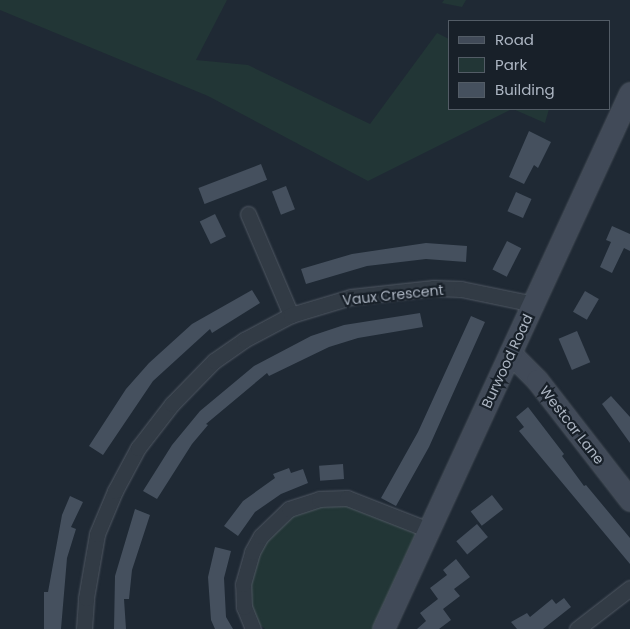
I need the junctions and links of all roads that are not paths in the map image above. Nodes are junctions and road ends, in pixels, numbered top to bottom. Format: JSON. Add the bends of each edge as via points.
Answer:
{"nodes":[{"id":1,"x":630,"y":93,"type":"edge"},
{"id":2,"x":248,"y":214,"type":"dead end"},
{"id":3,"x":534,"y":304,"type":"junction"},
{"id":4,"x":291,"y":315,"type":"junction"},
{"id":5,"x":510,"y":353,"type":"junction"},
{"id":6,"x":630,"y":500,"type":"edge"},
{"id":7,"x":428,"y":530,"type":"junction"},
{"id":8,"x":630,"y":588,"type":"edge"},
{"id":9,"x":84,"y":629,"type":"edge"},
{"id":10,"x":253,"y":629,"type":"edge"},
{"id":11,"x":383,"y":629,"type":"edge"},
{"id":12,"x":578,"y":629,"type":"edge"}],
"edges":[{"from":1,"to":3,"type":"street","name":"Burwood Road"},
{"from":2,"to":4,"type":"street"},
{"from":3,"to":4,"type":"street","name":"Vaux Crescent","via":[[484,291],[434,288],[352,297]]},
{"from":3,"to":5,"type":"street","name":"Burwood Road"},
{"from":4,"to":9,"type":"street","name":"Vaux Crescent","via":[[244,340],[195,377],[138,448],[97,534]]},
{"from":5,"to":6,"type":"street","name":"Westcar Lane","via":[[537,380]]},
{"from":5,"to":7,"type":"street","name":"Burwood Road"},
{"from":7,"to":10,"type":"street","via":[[347,498],[319,498],[289,509],[261,536],[252,552],[243,584],[244,607]]},
{"from":7,"to":11,"type":"street","name":"Burwood Road"},
{"from":8,"to":12,"type":"street"}]}
